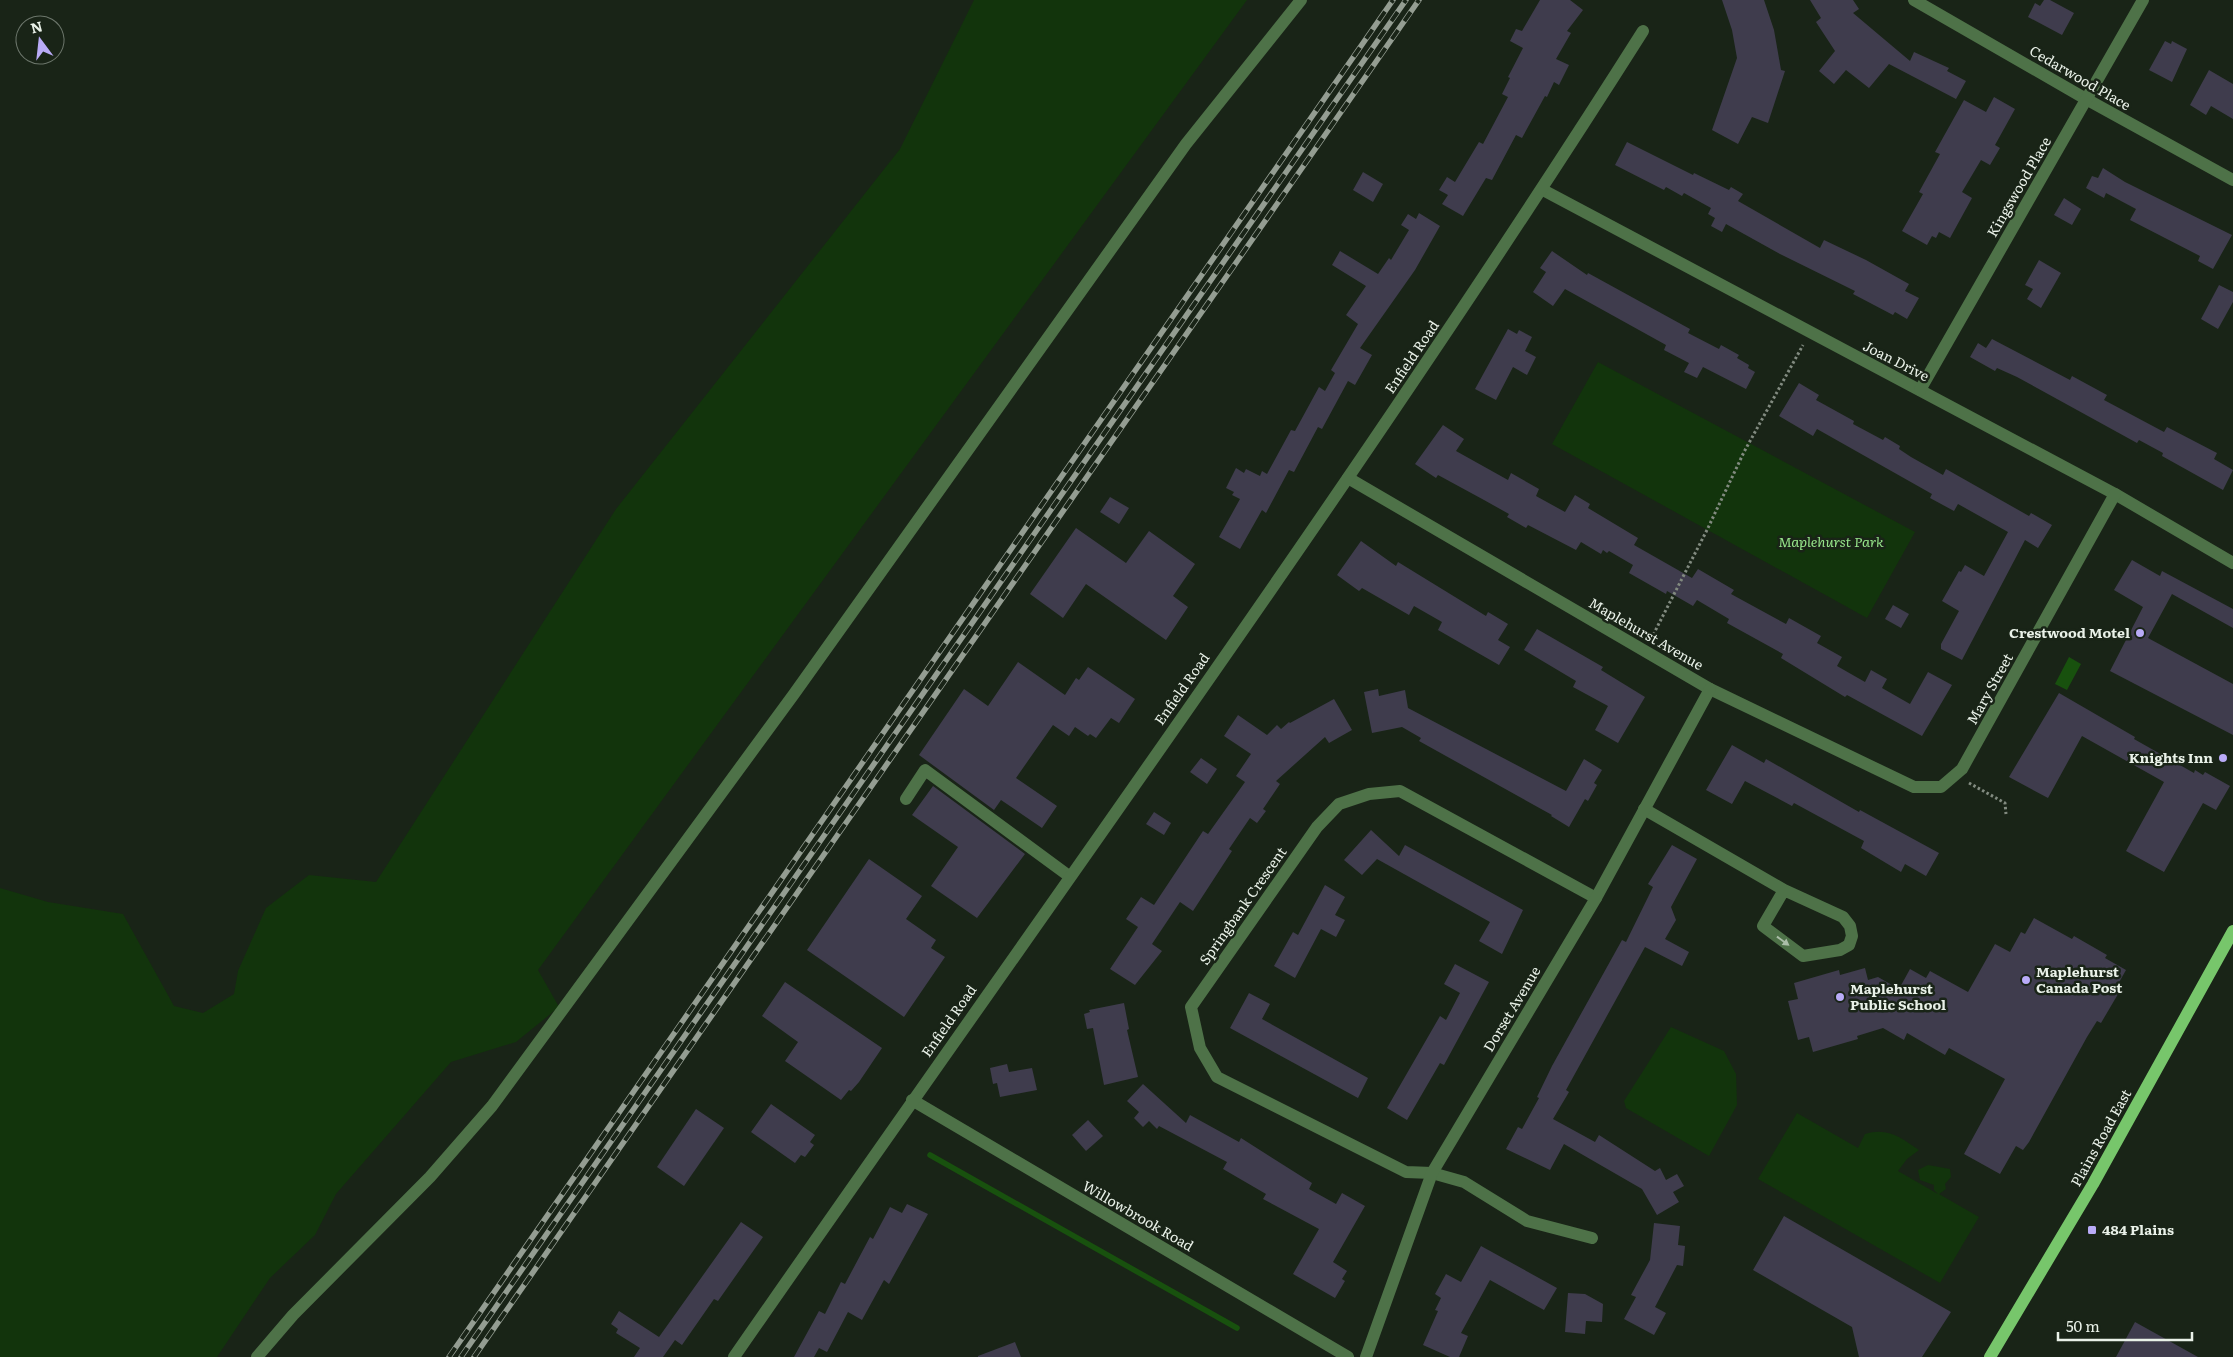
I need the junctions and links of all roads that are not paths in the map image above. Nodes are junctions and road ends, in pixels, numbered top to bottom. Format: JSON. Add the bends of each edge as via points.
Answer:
{"nodes":[{"id":1,"x":1301,"y":0,"type":"edge"},
{"id":2,"x":1914,"y":0,"type":"edge"},
{"id":3,"x":2143,"y":0,"type":"edge"},
{"id":4,"x":1644,"y":31,"type":"dead end"},
{"id":5,"x":2086,"y":99,"type":"junction"},
{"id":6,"x":2233,"y":180,"type":"edge"},
{"id":7,"x":1543,"y":190,"type":"junction"},
{"id":8,"x":1920,"y":390,"type":"junction"},
{"id":9,"x":1348,"y":478,"type":"junction"},
{"id":10,"x":2115,"y":494,"type":"junction"},
{"id":11,"x":2233,"y":562,"type":"edge"},
{"id":12,"x":1710,"y":688,"type":"junction"},
{"id":13,"x":1941,"y":787,"type":"joint"},
{"id":14,"x":906,"y":799,"type":"dead end"},
{"id":15,"x":1644,"y":809,"type":"junction"},
{"id":16,"x":1069,"y":876,"type":"junction"},
{"id":17,"x":1784,"y":890,"type":"junction"},
{"id":18,"x":1596,"y":898,"type":"junction"},
{"id":19,"x":2233,"y":931,"type":"edge"},
{"id":20,"x":912,"y":1100,"type":"junction"},
{"id":21,"x":1432,"y":1172,"type":"junction"},
{"id":22,"x":1592,"y":1238,"type":"dead end"},
{"id":23,"x":256,"y":1357,"type":"edge"},
{"id":24,"x":734,"y":1357,"type":"edge"},
{"id":25,"x":1348,"y":1357,"type":"edge"},
{"id":26,"x":1366,"y":1357,"type":"edge"},
{"id":27,"x":1990,"y":1357,"type":"edge"}],
"edges":[{"from":1,"to":23,"type":"street","via":[[1186,144],[794,694],[492,1106],[430,1176]]},
{"from":2,"to":5,"type":"street","name":"Cedarwood Place"},
{"from":3,"to":5,"type":"street","name":"Kingswood Place"},
{"from":4,"to":7,"type":"street","name":"Enfield Road"},
{"from":5,"to":6,"type":"street","name":"Cedarwood Place"},
{"from":5,"to":8,"type":"street","name":"Kingswood Place"},
{"from":7,"to":8,"type":"street","name":"Joan Drive"},
{"from":7,"to":9,"type":"street","name":"Enfield Road"},
{"from":8,"to":10,"type":"street","name":"Joan Drive"},
{"from":9,"to":12,"type":"street","name":"Maplehurst Avenue"},
{"from":9,"to":16,"type":"street","name":"Enfield Road"},
{"from":10,"to":11,"type":"street","name":"Joan Drive"},
{"from":10,"to":13,"type":"street","name":"Mary Street","via":[[1962,769]]},
{"from":12,"to":13,"type":"street","name":"Maplehurst Avenue","via":[[1914,787]]},
{"from":12,"to":15,"type":"street","name":"Dorset Avenue"},
{"from":14,"to":16,"type":"street","via":[[925,770]]},
{"from":15,"to":17,"type":"street"},
{"from":15,"to":18,"type":"street","name":"Dorset Avenue"},
{"from":16,"to":20,"type":"street","name":"Enfield Road"},
{"from":17,"to":17,"type":"street","one_way":true,"via":[[1763,926],[1803,956],[1840,950],[1849,945],[1852,936],[1850,926],[1843,917]]},
{"from":18,"to":21,"type":"street","name":"Dorset Avenue"},
{"from":18,"to":21,"type":"street","name":"Springbank Crescent","via":[[1400,791],[1369,794],[1339,804],[1317,827],[1190,1007],[1200,1048],[1217,1077],[1406,1172]]},
{"from":19,"to":27,"type":"main road","name":"Plains Road East","via":[[2093,1184]]},
{"from":20,"to":24,"type":"street","name":"Enfield Road"},
{"from":20,"to":25,"type":"street","name":"Willowbrook Road"},
{"from":21,"to":22,"type":"street","name":"Springbank Crescent","via":[[1464,1182],[1527,1221]]},
{"from":21,"to":26,"type":"street","name":"Dorset Avenue"}]}
